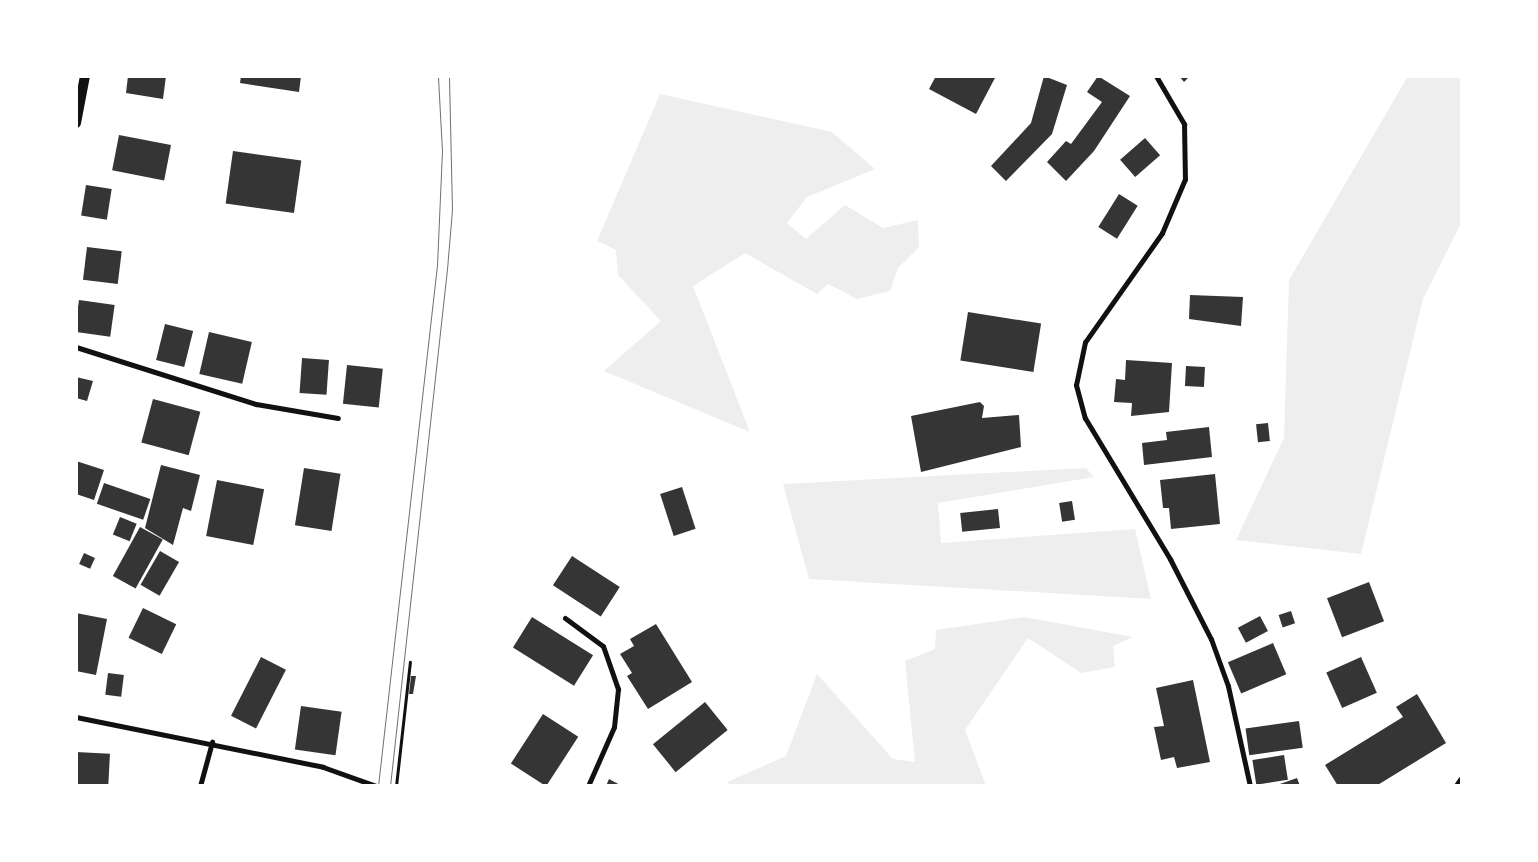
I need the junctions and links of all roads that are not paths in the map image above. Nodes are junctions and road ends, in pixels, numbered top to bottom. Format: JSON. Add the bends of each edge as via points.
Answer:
{"nodes":[{"id":1,"x":1156,"y":76,"type":"edge"},
{"id":2,"x":81,"y":82,"type":"edge"},
{"id":3,"x":76,"y":123,"type":"edge"},
{"id":4,"x":76,"y":347,"type":"edge"},
{"id":5,"x":338,"y":418,"type":"dead end"},
{"id":6,"x":565,"y":618,"type":"dead end"},
{"id":7,"x":76,"y":717,"type":"edge"},
{"id":8,"x":212,"y":742,"type":"junction"},
{"id":9,"x":1462,"y":780,"type":"edge"},
{"id":10,"x":200,"y":786,"type":"edge"},
{"id":11,"x":376,"y":786,"type":"edge"},
{"id":12,"x":588,"y":786,"type":"edge"},
{"id":13,"x":1250,"y":786,"type":"edge"},
{"id":14,"x":1458,"y":786,"type":"edge"}],
"edges":[{"from":1,"to":13,"type":"street","via":[[1184,124],[1185,180],[1162,234],[1085,342],[1076,385],[1085,418],[1170,559],[1211,639],[1228,686]]},
{"from":2,"to":3,"type":"main road"},
{"from":4,"to":5,"type":"street","via":[[256,404]]},
{"from":6,"to":12,"type":"street","via":[[603,646],[618,689],[614,727]]},
{"from":7,"to":8,"type":"street"},
{"from":8,"to":10,"type":"street"},
{"from":8,"to":11,"type":"street","via":[[323,767]]},
{"from":9,"to":14,"type":"street"}]}
